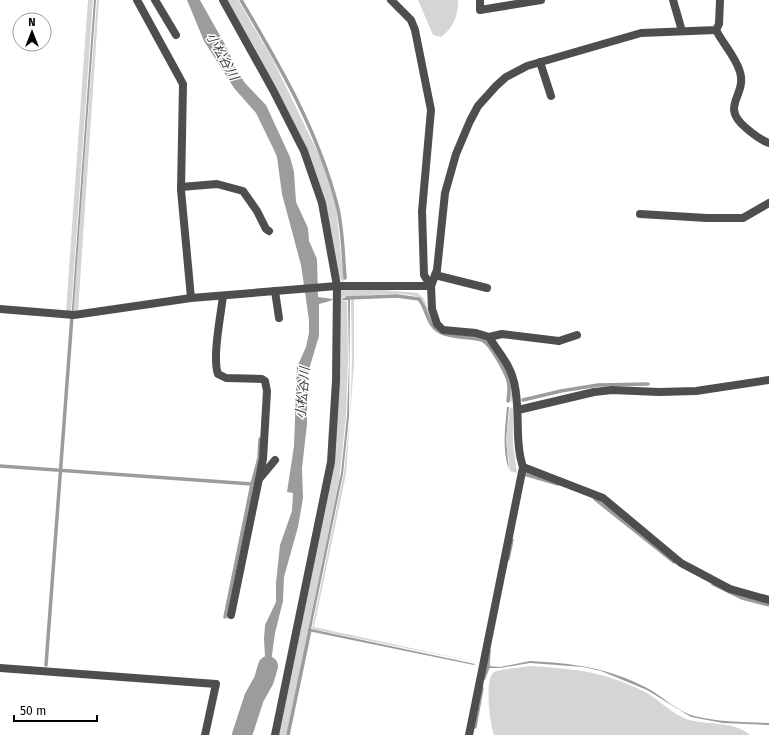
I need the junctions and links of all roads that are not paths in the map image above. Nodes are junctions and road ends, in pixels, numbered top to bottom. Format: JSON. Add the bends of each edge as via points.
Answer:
{"nodes":[{"id":1,"x":137,"y":0,"type":"edge"},
{"id":2,"x":156,"y":0,"type":"edge"},
{"id":3,"x":223,"y":0,"type":"edge"},
{"id":4,"x":391,"y":0,"type":"edge"},
{"id":5,"x":480,"y":0,"type":"edge"},
{"id":6,"x":541,"y":0,"type":"edge"},
{"id":7,"x":673,"y":0,"type":"edge"},
{"id":8,"x":720,"y":0,"type":"edge"},
{"id":9,"x":716,"y":30,"type":"junction"},
{"id":10,"x":682,"y":31,"type":"junction"},
{"id":11,"x":176,"y":35,"type":"dead end"},
{"id":12,"x":540,"y":62,"type":"junction"},
{"id":13,"x":552,"y":96,"type":"dead end"},
{"id":14,"x":769,"y":143,"type":"edge"},
{"id":15,"x":181,"y":187,"type":"junction"},
{"id":16,"x":769,"y":203,"type":"edge"},
{"id":17,"x":640,"y":214,"type":"dead end"},
{"id":18,"x":269,"y":231,"type":"dead end"},
{"id":19,"x":435,"y":276,"type":"junction"},
{"id":20,"x":333,"y":286,"type":"junction"},
{"id":21,"x":431,"y":286,"type":"junction"},
{"id":22,"x":487,"y":288,"type":"dead end"},
{"id":23,"x":278,"y":291,"type":"junction"},
{"id":24,"x":223,"y":296,"type":"junction"},
{"id":25,"x":191,"y":298,"type":"junction"},
{"id":26,"x":0,"y":310,"type":"edge"},
{"id":27,"x":279,"y":318,"type":"dead end"},
{"id":28,"x":577,"y":335,"type":"dead end"},
{"id":29,"x":489,"y":336,"type":"junction"},
{"id":30,"x":769,"y":380,"type":"edge"},
{"id":31,"x":518,"y":410,"type":"junction"},
{"id":32,"x":275,"y":460,"type":"dead end"},
{"id":33,"x":523,"y":468,"type":"junction"},
{"id":34,"x":259,"y":479,"type":"junction"},
{"id":35,"x":769,"y":600,"type":"edge"},
{"id":36,"x":231,"y":615,"type":"dead end"},
{"id":37,"x":0,"y":668,"type":"edge"},
{"id":38,"x":205,"y":735,"type":"edge"},
{"id":39,"x":275,"y":735,"type":"edge"},
{"id":40,"x":469,"y":735,"type":"edge"}],
"edges":[{"from":1,"to":15,"type":"street","via":[[183,84]]},
{"from":2,"to":11,"type":"street"},
{"from":3,"to":20,"type":"street","via":[[304,151],[322,203]]},
{"from":4,"to":21,"type":"street","via":[[411,20],[415,30],[431,110],[422,211],[424,276]]},
{"from":5,"to":6,"type":"street","via":[[480,10]]},
{"from":7,"to":10,"type":"street"},
{"from":8,"to":9,"type":"street"},
{"from":9,"to":10,"type":"street"},
{"from":9,"to":14,"type":"street","via":[[740,72],[741,84],[733,109],[735,118],[756,136]]},
{"from":10,"to":12,"type":"street","via":[[641,34]]},
{"from":12,"to":13,"type":"street"},
{"from":12,"to":19,"type":"street","via":[[506,77],[478,106],[470,121],[456,154],[445,193],[438,270]]},
{"from":15,"to":18,"type":"street","via":[[217,184],[243,191]]},
{"from":15,"to":25,"type":"street"},
{"from":16,"to":17,"type":"street","via":[[743,218]]},
{"from":19,"to":21,"type":"street"},
{"from":19,"to":22,"type":"street"},
{"from":20,"to":21,"type":"street"},
{"from":20,"to":23,"type":"street"},
{"from":20,"to":39,"type":"street","via":[[336,381],[331,462]]},
{"from":21,"to":29,"type":"street","via":[[432,309],[437,324],[443,330]]},
{"from":23,"to":24,"type":"street"},
{"from":23,"to":27,"type":"street"},
{"from":24,"to":25,"type":"street"},
{"from":24,"to":34,"type":"street","via":[[217,351],[218,374],[226,378],[266,381],[263,459]]},
{"from":25,"to":26,"type":"street","via":[[72,315]]},
{"from":28,"to":29,"type":"street","via":[[559,341],[502,334]]},
{"from":29,"to":31,"type":"street","via":[[507,362],[514,382]]},
{"from":30,"to":31,"type":"street","via":[[696,391],[606,390]]},
{"from":31,"to":33,"type":"street","via":[[519,454]]},
{"from":32,"to":34,"type":"street"},
{"from":33,"to":35,"type":"street","via":[[603,498],[681,563],[730,589]]},
{"from":33,"to":40,"type":"street"},
{"from":34,"to":36,"type":"street"},
{"from":37,"to":38,"type":"street","via":[[216,684]]}]}
